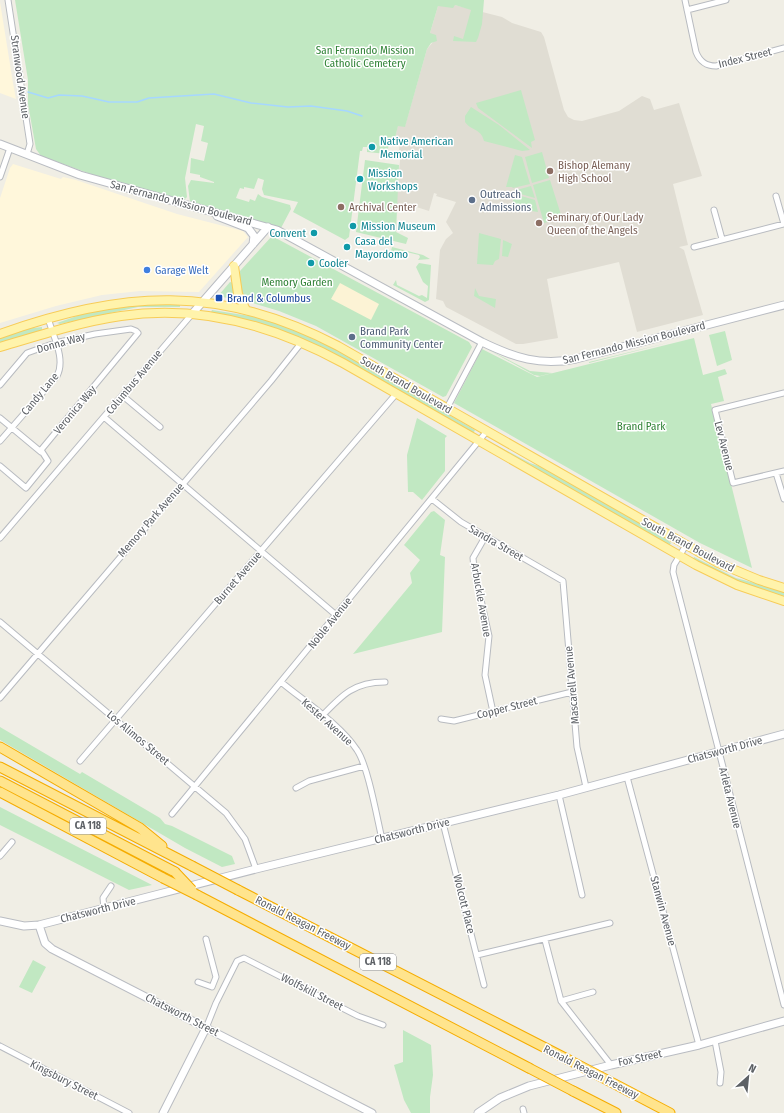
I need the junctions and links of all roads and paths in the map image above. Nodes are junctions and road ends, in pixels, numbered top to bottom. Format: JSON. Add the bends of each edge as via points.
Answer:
{"nodes":[{"id":1,"x":8,"y":0,"type":"edge"},
{"id":2,"x":685,"y":0,"type":"edge"},
{"id":3,"x":726,"y":0,"type":"edge"},
{"id":4,"x":687,"y":10,"type":"junction"},
{"id":5,"x":784,"y":48,"type":"edge"},
{"id":6,"x":0,"y":144,"type":"edge"},
{"id":7,"x":10,"y":148,"type":"junction"},
{"id":8,"x":27,"y":154,"type":"junction"},
{"id":9,"x":0,"y":177,"type":"edge"},
{"id":10,"x":776,"y":196,"type":"dead end"},
{"id":11,"x":714,"y":210,"type":"dead end"},
{"id":12,"x":210,"y":211,"type":"junction"},
{"id":13,"x":784,"y":224,"type":"edge"},
{"id":14,"x":268,"y":227,"type":"junction"},
{"id":15,"x":722,"y":239,"type":"junction"},
{"id":16,"x":253,"y":244,"type":"junction"},
{"id":17,"x":694,"y":247,"type":"dead end"},
{"id":18,"x":234,"y":266,"type":"junction"},
{"id":19,"x":202,"y":303,"type":"junction"},
{"id":20,"x":784,"y":305,"type":"edge"},
{"id":21,"x":246,"y":310,"type":"junction"},
{"id":22,"x":192,"y":314,"type":"junction"},
{"id":23,"x":48,"y":318,"type":"junction"},
{"id":24,"x":52,"y":331,"type":"junction"},
{"id":25,"x":136,"y":331,"type":"joint"},
{"id":26,"x":0,"y":334,"type":"edge"},
{"id":27,"x":302,"y":342,"type":"junction"},
{"id":28,"x":482,"y":342,"type":"junction"},
{"id":29,"x":55,"y":344,"type":"junction"},
{"id":30,"x":0,"y":347,"type":"edge"},
{"id":31,"x":0,"y":385,"type":"edge"},
{"id":32,"x":784,"y":393,"type":"edge"},
{"id":33,"x":396,"y":394,"type":"junction"},
{"id":34,"x":123,"y":396,"type":"junction"},
{"id":35,"x":447,"y":408,"type":"junction"},
{"id":36,"x":104,"y":417,"type":"junction"},
{"id":37,"x":0,"y":418,"type":"edge"},
{"id":38,"x":160,"y":427,"type":"dead end"},
{"id":39,"x":12,"y":428,"type":"junction"},
{"id":40,"x":487,"y":431,"type":"junction"},
{"id":41,"x":0,"y":441,"type":"edge"},
{"id":42,"x":480,"y":442,"type":"junction"},
{"id":43,"x":41,"y":452,"type":"junction"},
{"id":44,"x":0,"y":466,"type":"edge"},
{"id":45,"x":784,"y":470,"type":"edge"},
{"id":46,"x":776,"y":473,"type":"junction"},
{"id":47,"x":182,"y":484,"type":"junction"},
{"id":48,"x":432,"y":499,"type":"junction"},
{"id":49,"x":784,"y":500,"type":"edge"},
{"id":50,"x":486,"y":537,"type":"junction"},
{"id":51,"x":0,"y":538,"type":"edge"},
{"id":52,"x":686,"y":545,"type":"junction"},
{"id":53,"x":261,"y":552,"type":"junction"},
{"id":54,"x":679,"y":556,"type":"junction"},
{"id":55,"x":563,"y":581,"type":"joint"},
{"id":56,"x":784,"y":588,"type":"edge"},
{"id":57,"x":784,"y":601,"type":"edge"},
{"id":58,"x":336,"y":615,"type":"junction"},
{"id":59,"x":0,"y":622,"type":"edge"},
{"id":60,"x":37,"y":654,"type":"junction"},
{"id":61,"x":281,"y":682,"type":"junction"},
{"id":62,"x":385,"y":682,"type":"dead end"},
{"id":63,"x":572,"y":692,"type":"junction"},
{"id":64,"x":0,"y":698,"type":"edge"},
{"id":65,"x":494,"y":712,"type":"junction"},
{"id":66,"x":322,"y":716,"type":"junction"},
{"id":67,"x":441,"y":719,"type":"dead end"},
{"id":68,"x":116,"y":720,"type":"junction"},
{"id":69,"x":784,"y":734,"type":"edge"},
{"id":70,"x":0,"y":747,"type":"edge"},
{"id":71,"x":718,"y":751,"type":"junction"},
{"id":72,"x":80,"y":761,"type":"dead end"},
{"id":73,"x":364,"y":766,"type":"junction"},
{"id":74,"x":0,"y":767,"type":"edge"},
{"id":75,"x":0,"y":777,"type":"edge"},
{"id":76,"x":627,"y":777,"type":"junction"},
{"id":77,"x":0,"y":781,"type":"edge"},
{"id":78,"x":194,"y":787,"type":"junction"},
{"id":79,"x":586,"y":787,"type":"junction"},
{"id":80,"x":296,"y":788,"type":"dead end"},
{"id":81,"x":0,"y":792,"type":"edge"},
{"id":82,"x":559,"y":795,"type":"junction"},
{"id":83,"x":172,"y":814,"type":"dead end"},
{"id":84,"x":443,"y":823,"type":"junction"},
{"id":85,"x":382,"y":839,"type":"junction"},
{"id":86,"x":12,"y":842,"type":"dead end"},
{"id":87,"x":147,"y":843,"type":"junction"},
{"id":88,"x":0,"y":856,"type":"edge"},
{"id":89,"x":180,"y":860,"type":"junction"},
{"id":90,"x":256,"y":869,"type":"junction"},
{"id":91,"x":111,"y":886,"type":"dead end"},
{"id":92,"x":197,"y":895,"type":"junction"},
{"id":93,"x":582,"y":895,"type":"dead end"},
{"id":94,"x":104,"y":909,"type":"junction"},
{"id":95,"x":0,"y":921,"type":"edge"},
{"id":96,"x":610,"y":923,"type":"dead end"},
{"id":97,"x":39,"y":925,"type":"junction"},
{"id":98,"x":206,"y":939,"type":"dead end"},
{"id":99,"x":545,"y":940,"type":"junction"},
{"id":100,"x":477,"y":955,"type":"junction"},
{"id":101,"x":198,"y":982,"type":"dead end"},
{"id":102,"x":484,"y":985,"type":"dead end"},
{"id":103,"x":212,"y":987,"type":"junction"},
{"id":104,"x":221,"y":992,"type":"junction"},
{"id":105,"x":593,"y":992,"type":"dead end"},
{"id":106,"x":561,"y":1001,"type":"junction"},
{"id":107,"x":784,"y":1005,"type":"edge"},
{"id":108,"x":784,"y":1021,"type":"edge"},
{"id":109,"x":384,"y":1025,"type":"dead end"},
{"id":110,"x":206,"y":1028,"type":"junction"},
{"id":111,"x":714,"y":1041,"type":"junction"},
{"id":112,"x":699,"y":1045,"type":"junction"},
{"id":113,"x":0,"y":1046,"type":"edge"},
{"id":114,"x":611,"y":1065,"type":"junction"},
{"id":115,"x":720,"y":1083,"type":"dead end"},
{"id":116,"x":129,"y":1113,"type":"edge"},
{"id":117,"x":163,"y":1113,"type":"edge"},
{"id":118,"x":372,"y":1113,"type":"edge"},
{"id":119,"x":478,"y":1113,"type":"edge"},
{"id":120,"x":616,"y":1113,"type":"edge"},
{"id":121,"x":670,"y":1113,"type":"edge"}],
"edges":[{"from":1,"to":8,"type":"street","name":"Stranwood Avenue","via":[[30,144]]},
{"from":2,"to":4,"type":"street"},
{"from":3,"to":4,"type":"street"},
{"from":4,"to":5,"type":"street","name":"Index Street","via":[[696,52],[705,64],[716,66]]},
{"from":6,"to":7,"type":"main road","name":"San Fernando Mission Boulevard"},
{"from":7,"to":8,"type":"main road","name":"San Fernando Mission Boulevard"},
{"from":7,"to":9,"type":"street"},
{"from":8,"to":12,"type":"main road","name":"San Fernando Mission Boulevard","via":[[70,172]]},
{"from":10,"to":13,"type":"street"},
{"from":11,"to":15,"type":"street"},
{"from":12,"to":14,"type":"main road","name":"San Fernando Mission Boulevard"},
{"from":12,"to":16,"type":"main road","via":[[222,219],[248,228],[253,234]]},
{"from":13,"to":15,"type":"street"},
{"from":14,"to":16,"type":"main road","name":"Columbus Avenue"},
{"from":14,"to":28,"type":"main road","name":"San Fernando Mission Boulevard","via":[[284,233]]},
{"from":15,"to":17,"type":"street"},
{"from":16,"to":18,"type":"main road","name":"Columbus Avenue"},
{"from":18,"to":19,"type":"main road","name":"Columbus Avenue"},
{"from":18,"to":21,"type":"main road","via":[[238,294]]},
{"from":19,"to":21,"type":"main road","name":"South Brand Boulevard"},
{"from":19,"to":22,"type":"main road","name":"Columbus Avenue"},
{"from":19,"to":23,"type":"main road","name":"South Brand Boulevard","via":[[161,300],[120,302]]},
{"from":20,"to":28,"type":"main road","name":"San Fernando Mission Boulevard","via":[[565,361],[542,362],[517,358]]},
{"from":21,"to":35,"type":"main road","name":"South Brand Boulevard","via":[[280,320],[325,339]]},
{"from":22,"to":24,"type":"main road","name":"South Brand Boulevard","via":[[122,315]]},
{"from":22,"to":27,"type":"main road","name":"South Brand Boulevard","via":[[254,325]]},
{"from":22,"to":34,"type":"street","name":"Columbus Avenue"},
{"from":23,"to":24,"type":"street","name":"Candy Lane"},
{"from":23,"to":26,"type":"main road","name":"South Brand Boulevard"},
{"from":24,"to":29,"type":"street","name":"Candy Lane"},
{"from":24,"to":30,"type":"main road","name":"South Brand Boulevard"},
{"from":25,"to":29,"type":"street","name":"Donna Way","via":[[131,329],[95,334]]},
{"from":25,"to":43,"type":"street","name":"Veronica Way","via":[[136,336]]},
{"from":27,"to":33,"type":"main road","name":"South Brand Boulevard"},
{"from":27,"to":47,"type":"street","name":"Memory Park Avenue"},
{"from":28,"to":35,"type":"street"},
{"from":29,"to":31,"type":"street","name":"Donna Way","via":[[27,353]]},
{"from":29,"to":39,"type":"street","name":"Candy Lane","via":[[61,361],[60,369]]},
{"from":32,"to":46,"type":"street","name":"Lev Avenue","via":[[715,410],[733,483]]},
{"from":33,"to":42,"type":"main road","name":"South Brand Boulevard"},
{"from":33,"to":53,"type":"street","name":"Burnet Avenue"},
{"from":34,"to":36,"type":"street","name":"Columbus Avenue"},
{"from":34,"to":38,"type":"street"},
{"from":35,"to":40,"type":"main road","name":"South Brand Boulevard"},
{"from":36,"to":47,"type":"street"},
{"from":36,"to":51,"type":"street","name":"Columbus Avenue"},
{"from":37,"to":39,"type":"street"},
{"from":39,"to":41,"type":"street","name":"Candy Lane"},
{"from":39,"to":43,"type":"street"},
{"from":40,"to":42,"type":"street","name":"Noble Avenue"},
{"from":40,"to":52,"type":"main road","name":"South Brand Boulevard"},
{"from":42,"to":48,"type":"street","name":"Noble Avenue"},
{"from":42,"to":54,"type":"main road","name":"South Brand Boulevard"},
{"from":43,"to":44,"type":"street","via":[[48,461],[26,488]]},
{"from":45,"to":46,"type":"street"},
{"from":46,"to":49,"type":"street"},
{"from":47,"to":53,"type":"street"},
{"from":47,"to":60,"type":"street","name":"Memory Park Avenue"},
{"from":48,"to":50,"type":"street","name":"Sandra Street","via":[[461,522]]},
{"from":48,"to":58,"type":"street","name":"Noble Avenue"},
{"from":50,"to":55,"type":"street","name":"Sandra Street"},
{"from":50,"to":65,"type":"street","name":"Arbuckle Avenue","via":[[473,558],[489,636],[485,675]]},
{"from":52,"to":54,"type":"street","name":"Arleta Avenue"},
{"from":52,"to":56,"type":"main road","name":"South Brand Boulevard","via":[[738,572]]},
{"from":53,"to":58,"type":"street"},
{"from":53,"to":68,"type":"street","name":"Burnet Avenue"},
{"from":54,"to":57,"type":"main road","name":"South Brand Boulevard","via":[[737,585]]},
{"from":54,"to":71,"type":"street","name":"Arleta Avenue","via":[[673,572]]},
{"from":55,"to":63,"type":"street","name":"Mascarell Avenue"},
{"from":58,"to":61,"type":"street","name":"Noble Avenue"},
{"from":59,"to":60,"type":"street","name":"Los Alimos Street"},
{"from":60,"to":64,"type":"street","name":"Memory Park Avenue"},
{"from":60,"to":68,"type":"street","name":"Los Alimos Street"},
{"from":61,"to":66,"type":"street","name":"Kester Avenue"},
{"from":61,"to":78,"type":"street","name":"Noble Avenue"},
{"from":62,"to":66,"type":"street","via":[[371,682],[349,690]]},
{"from":63,"to":65,"type":"street","name":"Copper Street"},
{"from":63,"to":79,"type":"street","name":"Mascarell Avenue","via":[[577,747]]},
{"from":65,"to":67,"type":"street","name":"Copper Street","via":[[454,721]]},
{"from":66,"to":73,"type":"street","name":"Kester Avenue","via":[[348,738],[358,751]]},
{"from":68,"to":72,"type":"street","name":"Burnet Avenue"},
{"from":68,"to":78,"type":"street","name":"Los Alimos Street"},
{"from":69,"to":71,"type":"main road","name":"Chatsworth Drive"},
{"from":70,"to":89,"type":"highway","via":[[140,828]]},
{"from":71,"to":76,"type":"main road","name":"Chatsworth Drive"},
{"from":71,"to":107,"type":"street","name":"Arleta Avenue"},
{"from":73,"to":80,"type":"street","via":[[309,781]]},
{"from":73,"to":85,"type":"street","name":"Kester Avenue"},
{"from":74,"to":87,"type":"highway","name":"Ronald Reagan Freeway","number":"CA 118"},
{"from":75,"to":87,"type":"highway","number":"CA 118","via":[[129,844]]},
{"from":76,"to":79,"type":"main road","name":"Chatsworth Drive"},
{"from":76,"to":112,"type":"street","name":"Stanwin Avenue"},
{"from":77,"to":92,"type":"highway","number":"CA 118","bridge":true,"via":[[175,872]]},
{"from":78,"to":83,"type":"street","name":"Noble Avenue"},
{"from":78,"to":90,"type":"street","name":"Los Alimos Street","via":[[226,813],[236,826],[245,839]]},
{"from":79,"to":82,"type":"main road","name":"Chatsworth Drive"},
{"from":81,"to":92,"type":"highway","number":"CA 118","bridge":true},
{"from":82,"to":84,"type":"main road","name":"Chatsworth Drive"},
{"from":82,"to":93,"type":"street"},
{"from":84,"to":85,"type":"main road","name":"Chatsworth Drive"},
{"from":84,"to":100,"type":"street","name":"Wolcott Place"},
{"from":85,"to":90,"type":"main road","name":"Chatsworth Drive"},
{"from":86,"to":88,"type":"street"},
{"from":87,"to":89,"type":"highway","name":"Ronald Reagan Freeway","number":"CA 118"},
{"from":89,"to":121,"type":"highway","name":"Ronald Reagan Freeway","number":"CA 118","bridge":true},
{"from":90,"to":94,"type":"main road","name":"Chatsworth Drive"},
{"from":91,"to":94,"type":"street","via":[[103,898]]},
{"from":92,"to":120,"type":"highway","number":"CA 118","bridge":true},
{"from":94,"to":97,"type":"main road","name":"Chatsworth Drive"},
{"from":95,"to":97,"type":"main road","via":[[24,926]]},
{"from":96,"to":99,"type":"street"},
{"from":97,"to":110,"type":"main road","name":"Chatsworth Street","via":[[45,943],[51,949]]},
{"from":98,"to":103,"type":"street","via":[[216,977]]},
{"from":99,"to":100,"type":"street"},
{"from":99,"to":106,"type":"street"},
{"from":100,"to":102,"type":"street","name":"Wolcott Place"},
{"from":101,"to":103,"type":"street"},
{"from":103,"to":104,"type":"street"},
{"from":104,"to":109,"type":"street","name":"Wolfskill Street","via":[[237,961],[244,958],[358,1016]]},
{"from":104,"to":110,"type":"street"},
{"from":105,"to":106,"type":"street"},
{"from":106,"to":114,"type":"street"},
{"from":108,"to":111,"type":"main road","name":"Fox Street"},
{"from":110,"to":117,"type":"main road"},
{"from":110,"to":118,"type":"main road","name":"Chatsworth Street"},
{"from":111,"to":112,"type":"main road","name":"Fox Street"},
{"from":111,"to":115,"type":"street","via":[[721,1072]]},
{"from":112,"to":114,"type":"main road","name":"Fox Street"},
{"from":113,"to":116,"type":"street","name":"Kingsbury Street"},
{"from":114,"to":119,"type":"main road","name":"Fox Street","via":[[529,1086],[500,1098]]}]}
